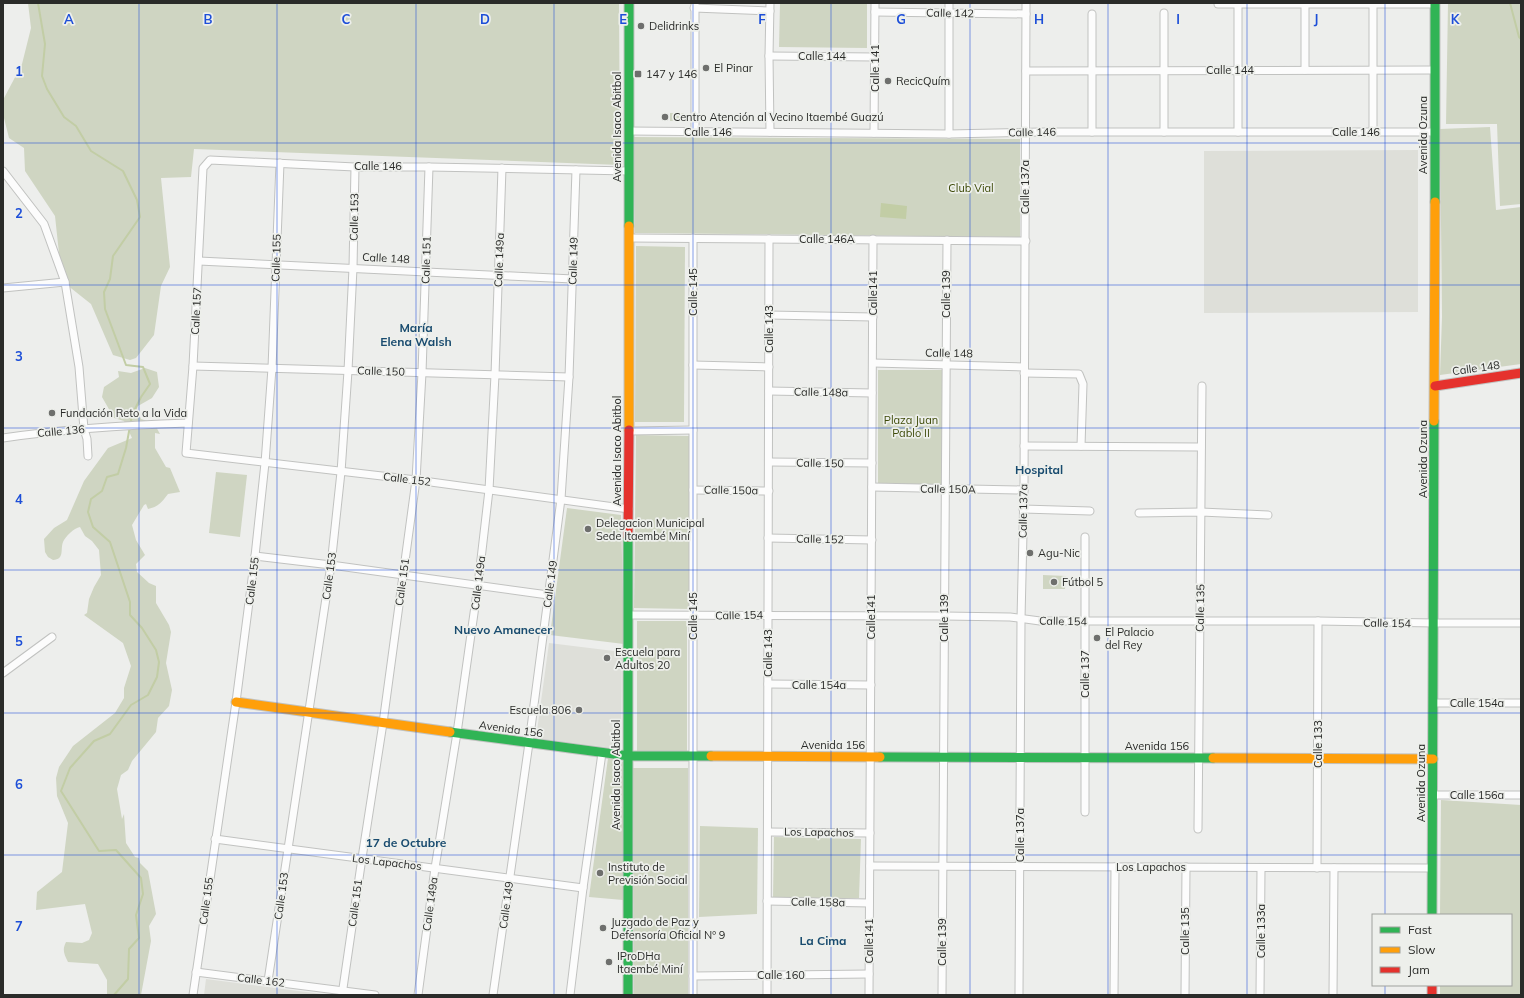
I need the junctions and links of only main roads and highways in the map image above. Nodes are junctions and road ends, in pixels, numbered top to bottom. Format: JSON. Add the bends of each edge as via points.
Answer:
{"nodes":[{"id":1,"x":629,"y":3,"type":"edge"},
{"id":2,"x":1435,"y":3,"type":"edge"},
{"id":3,"x":1521,"y":373,"type":"edge"},
{"id":4,"x":1435,"y":386,"type":"junction"},
{"id":5,"x":236,"y":702,"type":"road end"},
{"id":6,"x":628,"y":756,"type":"junction"},
{"id":7,"x":1433,"y":759,"type":"junction"},
{"id":8,"x":1432,"y":914,"type":"edge"},
{"id":9,"x":628,"y":995,"type":"edge"}],
"edges":[{"from":1,"to":6,"type":"main road","name":"Avenida Isaco Abitbol"},
{"from":2,"to":4,"type":"main road","name":"Avenida Ozuna"},
{"from":3,"to":4,"type":"main road","name":"Calle 148"},
{"from":4,"to":7,"type":"main road","name":"Avenida Ozuna"},
{"from":5,"to":6,"type":"main road","name":"Avenida 156"},
{"from":6,"to":7,"type":"main road","name":"Avenida 156"},
{"from":6,"to":9,"type":"main road","name":"Avenida Isaco Abitbol"},
{"from":7,"to":8,"type":"main road","name":"Avenida Ozuna"}]}
